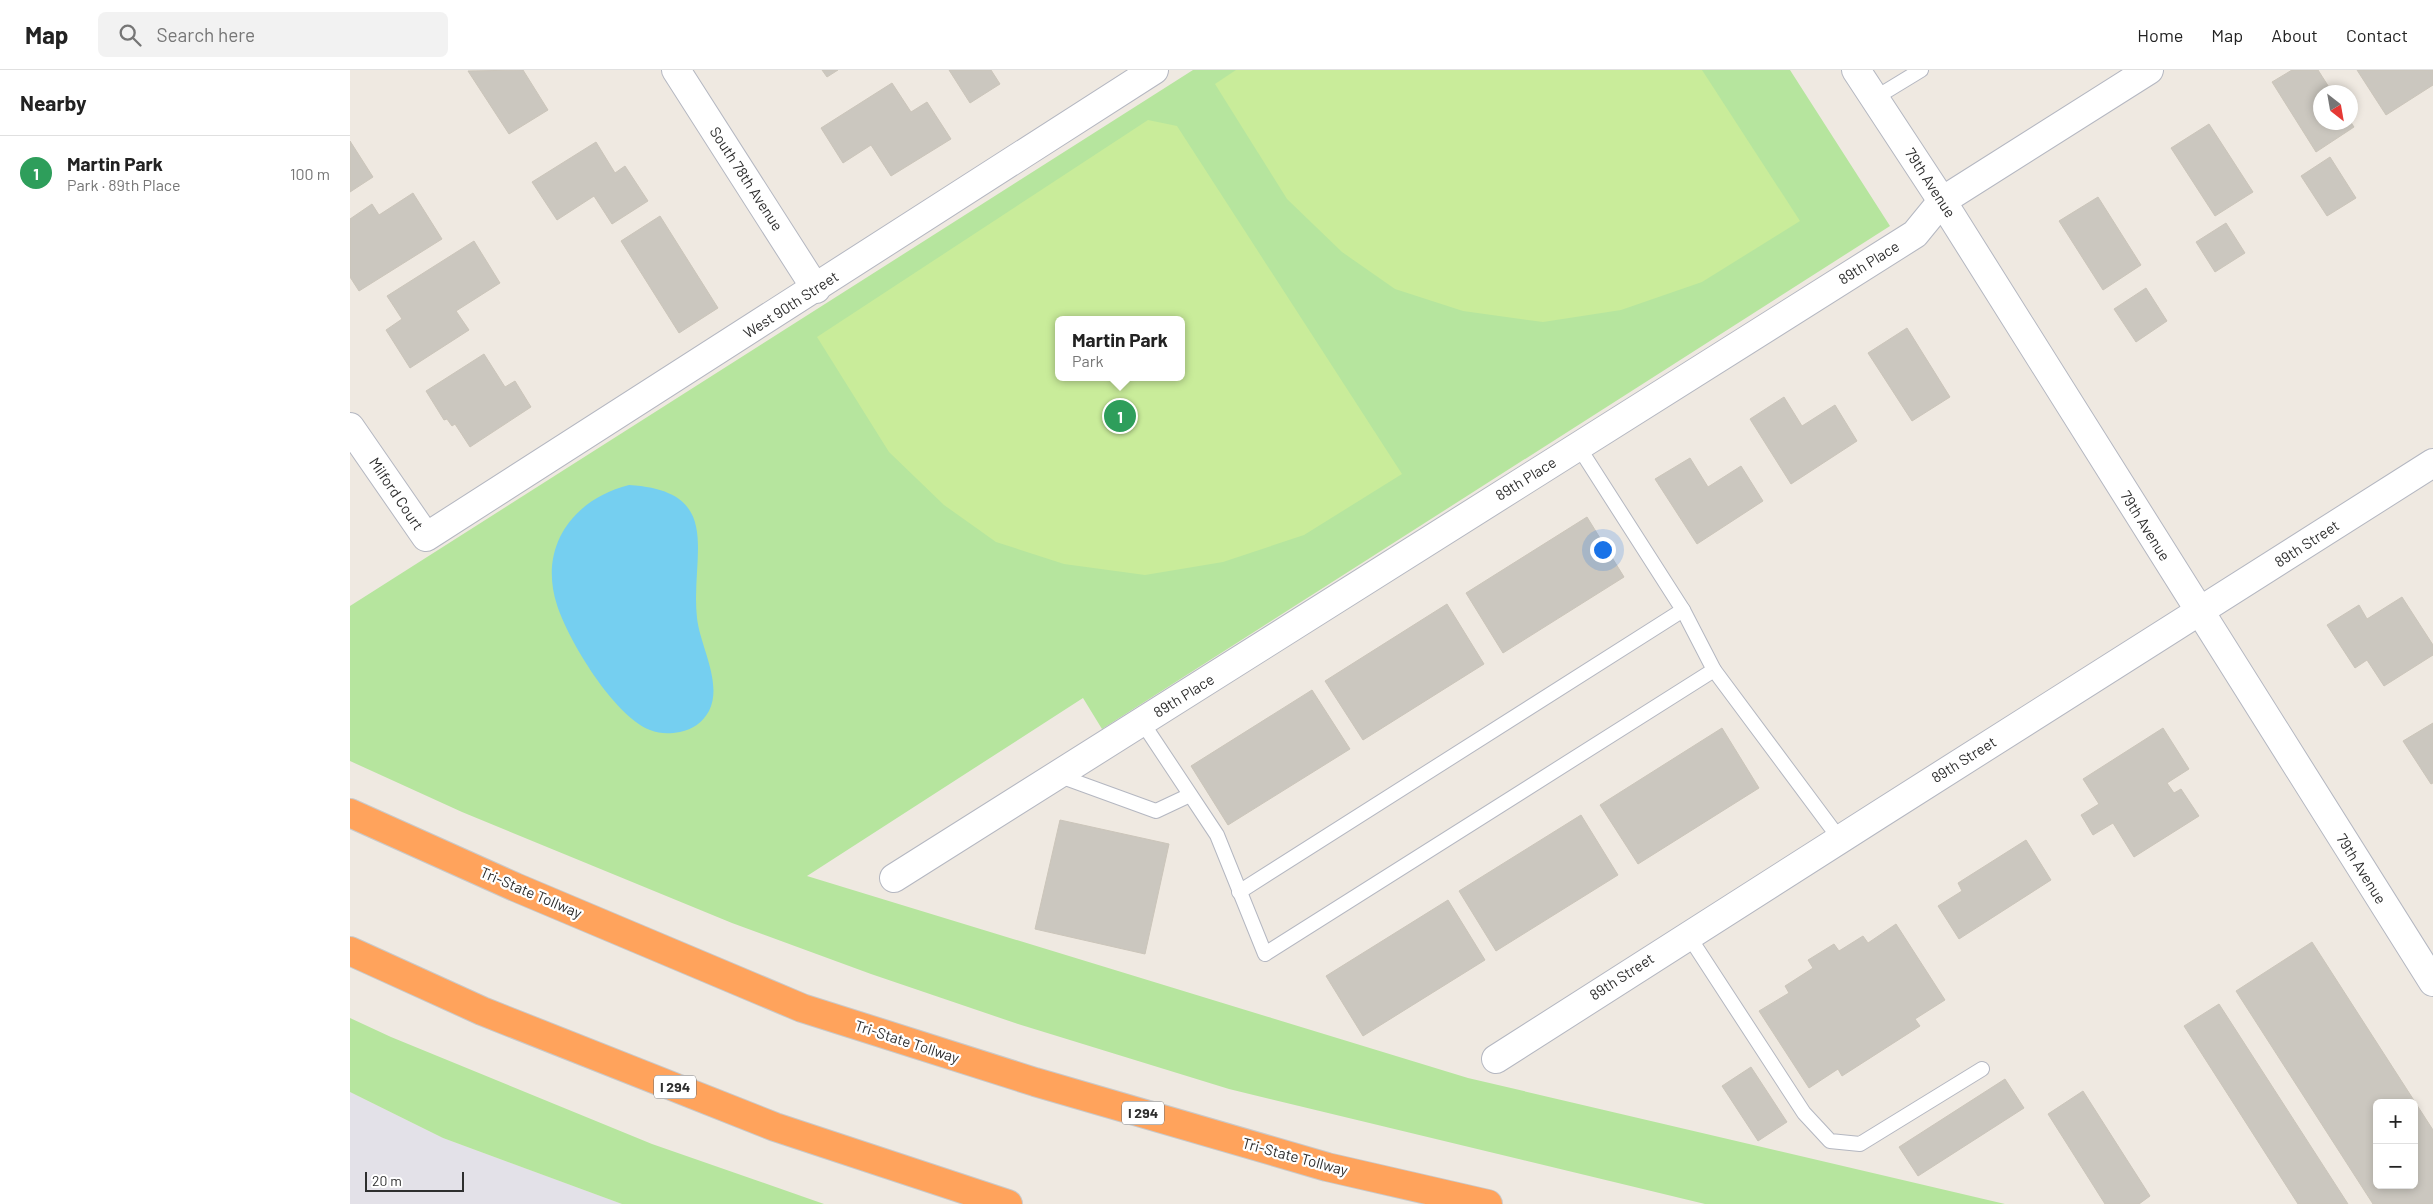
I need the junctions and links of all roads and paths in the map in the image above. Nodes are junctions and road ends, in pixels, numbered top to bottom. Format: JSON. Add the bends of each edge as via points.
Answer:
{"nodes":[{"id":1,"x":676,"y":70,"type":"edge"},
{"id":2,"x":1154,"y":70,"type":"edge"},
{"id":3,"x":1856,"y":70,"type":"edge"},
{"id":4,"x":1921,"y":70,"type":"edge"},
{"id":5,"x":2149,"y":70,"type":"edge"},
{"id":6,"x":1875,"y":98,"type":"junction"},
{"id":7,"x":1942,"y":201,"type":"junction"},
{"id":8,"x":816,"y":289,"type":"junction"},
{"id":9,"x":350,"y":427,"type":"edge"},
{"id":10,"x":1578,"y":446,"type":"junction"},
{"id":11,"x":2433,"y":463,"type":"edge"},
{"id":12,"x":426,"y":537,"type":"joint"},
{"id":13,"x":1683,"y":610,"type":"junction"},
{"id":14,"x":2199,"y":613,"type":"junction"},
{"id":15,"x":1714,"y":670,"type":"junction"},
{"id":16,"x":1142,"y":722,"type":"junction"},
{"id":17,"x":1057,"y":775,"type":"junction"},
{"id":18,"x":1190,"y":795,"type":"junction"},
{"id":19,"x":350,"y":812,"type":"edge"},
{"id":20,"x":1839,"y":838,"type":"junction"},
{"id":21,"x":894,"y":878,"type":"dead end"},
{"id":22,"x":1239,"y":892,"type":"junction"},
{"id":23,"x":1688,"y":935,"type":"junction"},
{"id":24,"x":350,"y":951,"type":"edge"},
{"id":25,"x":2433,"y":982,"type":"edge"},
{"id":26,"x":1496,"y":1059,"type":"dead end"},
{"id":27,"x":1982,"y":1069,"type":"dead end"},
{"id":28,"x":1008,"y":1204,"type":"edge"},
{"id":29,"x":1488,"y":1204,"type":"edge"}],
"edges":[{"from":1,"to":8,"type":"street","name":"South 78th Avenue"},
{"from":2,"to":8,"type":"street","name":"West 90th Street"},
{"from":3,"to":6,"type":"street","name":"79th Avenue"},
{"from":4,"to":6,"type":"lane"},
{"from":5,"to":7,"type":"street","name":"89th Place"},
{"from":6,"to":7,"type":"street","name":"79th Avenue"},
{"from":7,"to":10,"type":"street","name":"89th Place","via":[[1915,234]]},
{"from":7,"to":14,"type":"street","name":"79th Avenue"},
{"from":8,"to":12,"type":"street","name":"West 90th Street"},
{"from":9,"to":12,"type":"street","name":"Milford Court"},
{"from":10,"to":13,"type":"lane"},
{"from":10,"to":16,"type":"street","name":"89th Place"},
{"from":11,"to":14,"type":"street","name":"89th Street"},
{"from":13,"to":15,"type":"lane"},
{"from":13,"to":22,"type":"lane"},
{"from":14,"to":20,"type":"street","name":"89th Street"},
{"from":14,"to":25,"type":"street","name":"79th Avenue"},
{"from":15,"to":20,"type":"lane"},
{"from":15,"to":22,"type":"lane","via":[[1265,954]]},
{"from":16,"to":17,"type":"street","name":"89th Place"},
{"from":16,"to":18,"type":"lane"},
{"from":17,"to":18,"type":"lane","via":[[1156,811]]},
{"from":17,"to":21,"type":"street","name":"89th Place"},
{"from":18,"to":22,"type":"lane","via":[[1217,836]]},
{"from":19,"to":29,"type":"highway","name":"Tri-State Tollway","number":"I 294","via":[[515,887],[802,1008],[1035,1082],[1328,1167]]},
{"from":20,"to":23,"type":"street","name":"89th Street"},
{"from":23,"to":26,"type":"street","name":"89th Street"},
{"from":23,"to":27,"type":"lane","via":[[1804,1113],[1830,1141],[1860,1144]]},
{"from":24,"to":28,"type":"highway","number":"I 294","via":[[482,1011],[766,1123]]}]}
